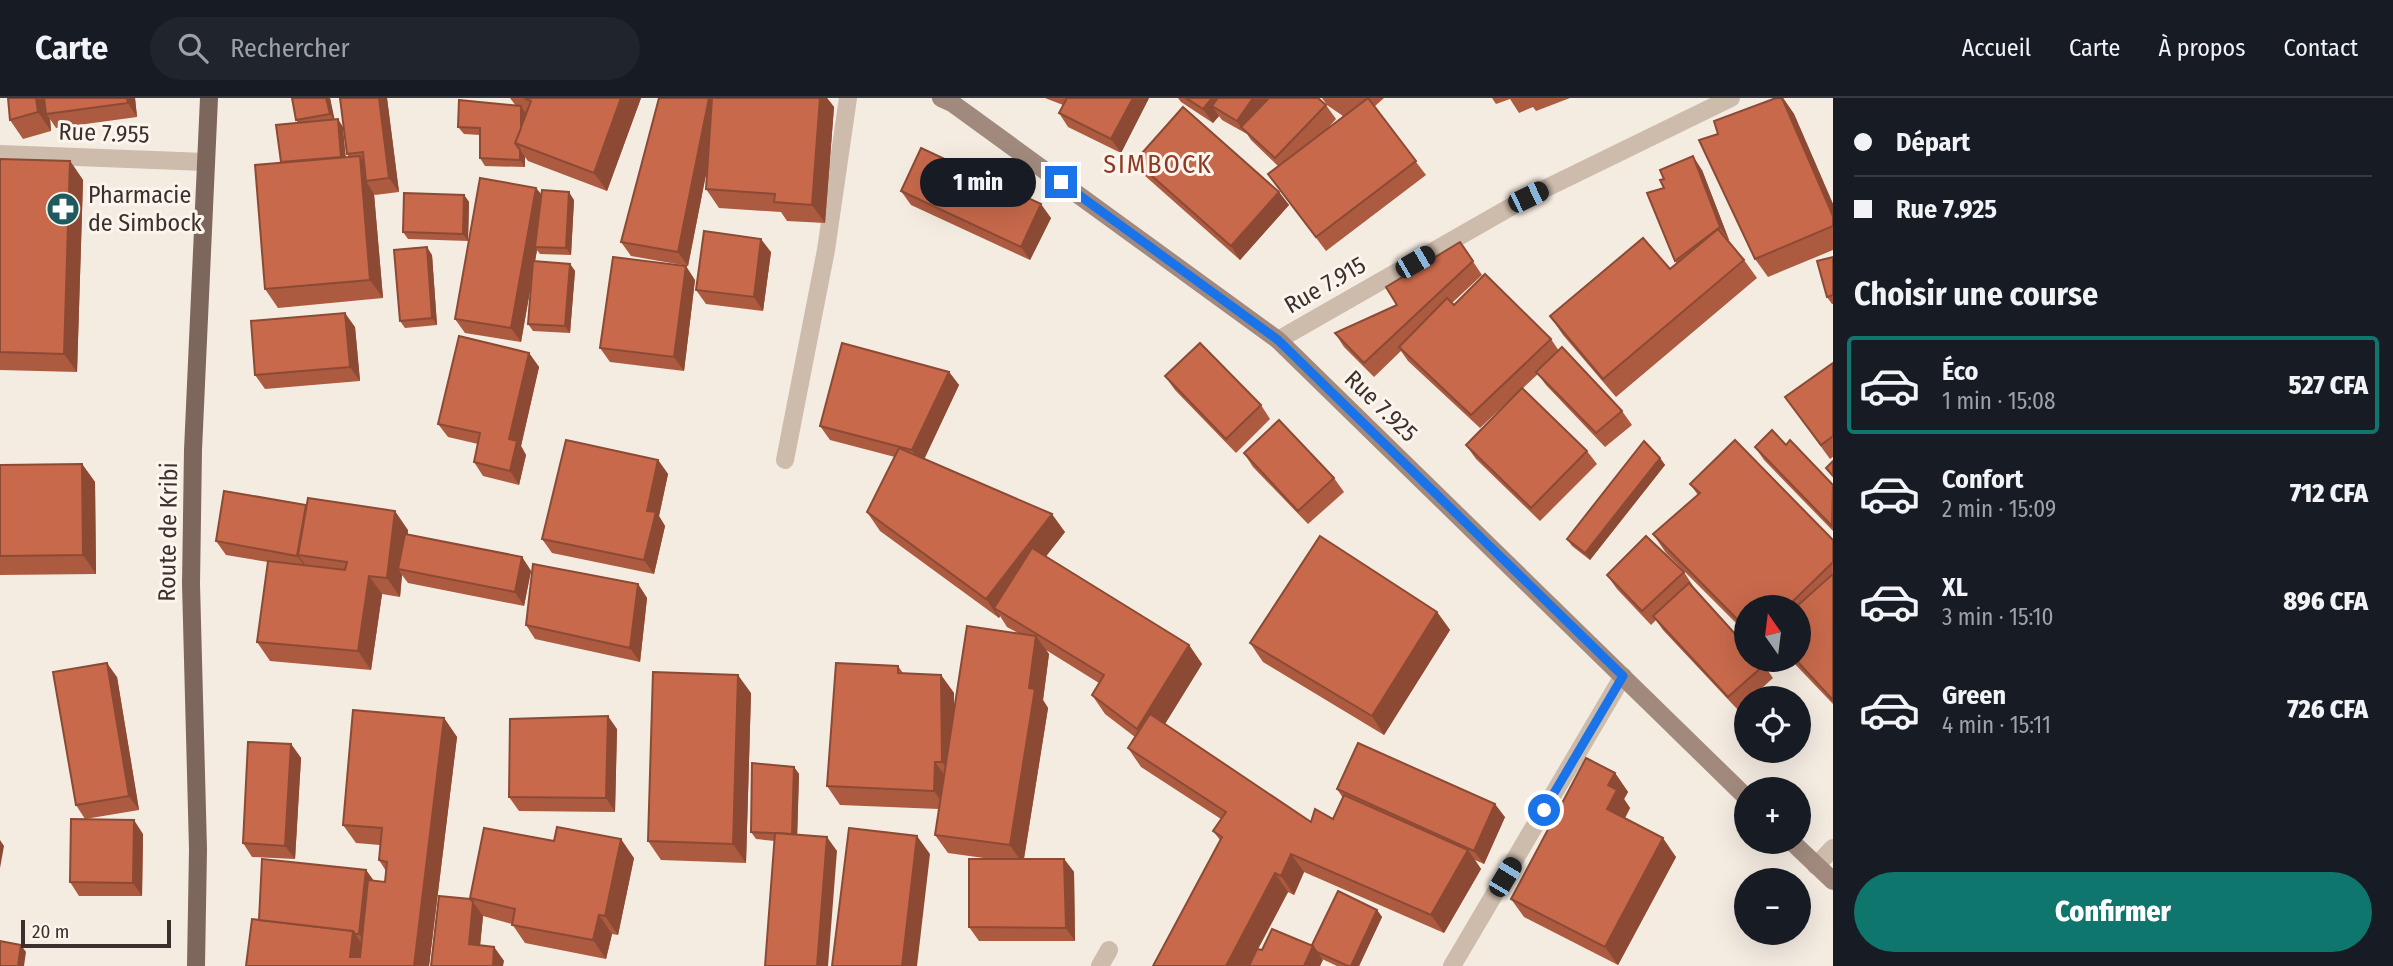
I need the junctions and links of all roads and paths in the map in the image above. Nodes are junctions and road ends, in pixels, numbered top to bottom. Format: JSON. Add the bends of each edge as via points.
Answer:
{"nodes":[{"id":1,"x":209,"y":98,"type":"edge"},
{"id":2,"x":848,"y":98,"type":"edge"},
{"id":3,"x":1731,"y":98,"type":"edge"},
{"id":4,"x":949,"y":100,"type":"edge"},
{"id":5,"x":0,"y":154,"type":"edge"},
{"id":6,"x":205,"y":162,"type":"junction"},
{"id":7,"x":1278,"y":340,"type":"junction"},
{"id":8,"x":785,"y":460,"type":"dead end"},
{"id":9,"x":1623,"y":676,"type":"junction"},
{"id":10,"x":1734,"y":785,"type":"edge"},
{"id":11,"x":1833,"y":848,"type":"edge"},
{"id":12,"x":1804,"y":854,"type":"edge"},
{"id":13,"x":1816,"y":866,"type":"junction"},
{"id":14,"x":1833,"y":881,"type":"edge"},
{"id":15,"x":197,"y":966,"type":"edge"},
{"id":16,"x":1452,"y":966,"type":"edge"}],
"edges":[{"from":1,"to":6,"type":"main road","name":"Route de Kribi"},
{"from":2,"to":8,"type":"street","via":[[827,250]]},
{"from":3,"to":7,"type":"street","name":"Rue 7.915","via":[[1528,197]]},
{"from":4,"to":7,"type":"street","name":"Rue 7.925"},
{"from":5,"to":6,"type":"street","name":"Rue 7.955"},
{"from":6,"to":15,"type":"main road","name":"Route de Kribi","via":[[191,584]]},
{"from":7,"to":9,"type":"street","name":"Rue 7.925"},
{"from":9,"to":10,"type":"street","name":"Rue 7.925"},
{"from":9,"to":16,"type":"street"},
{"from":11,"to":13,"type":"street"},
{"from":12,"to":13,"type":"street"},
{"from":13,"to":14,"type":"street"}]}
